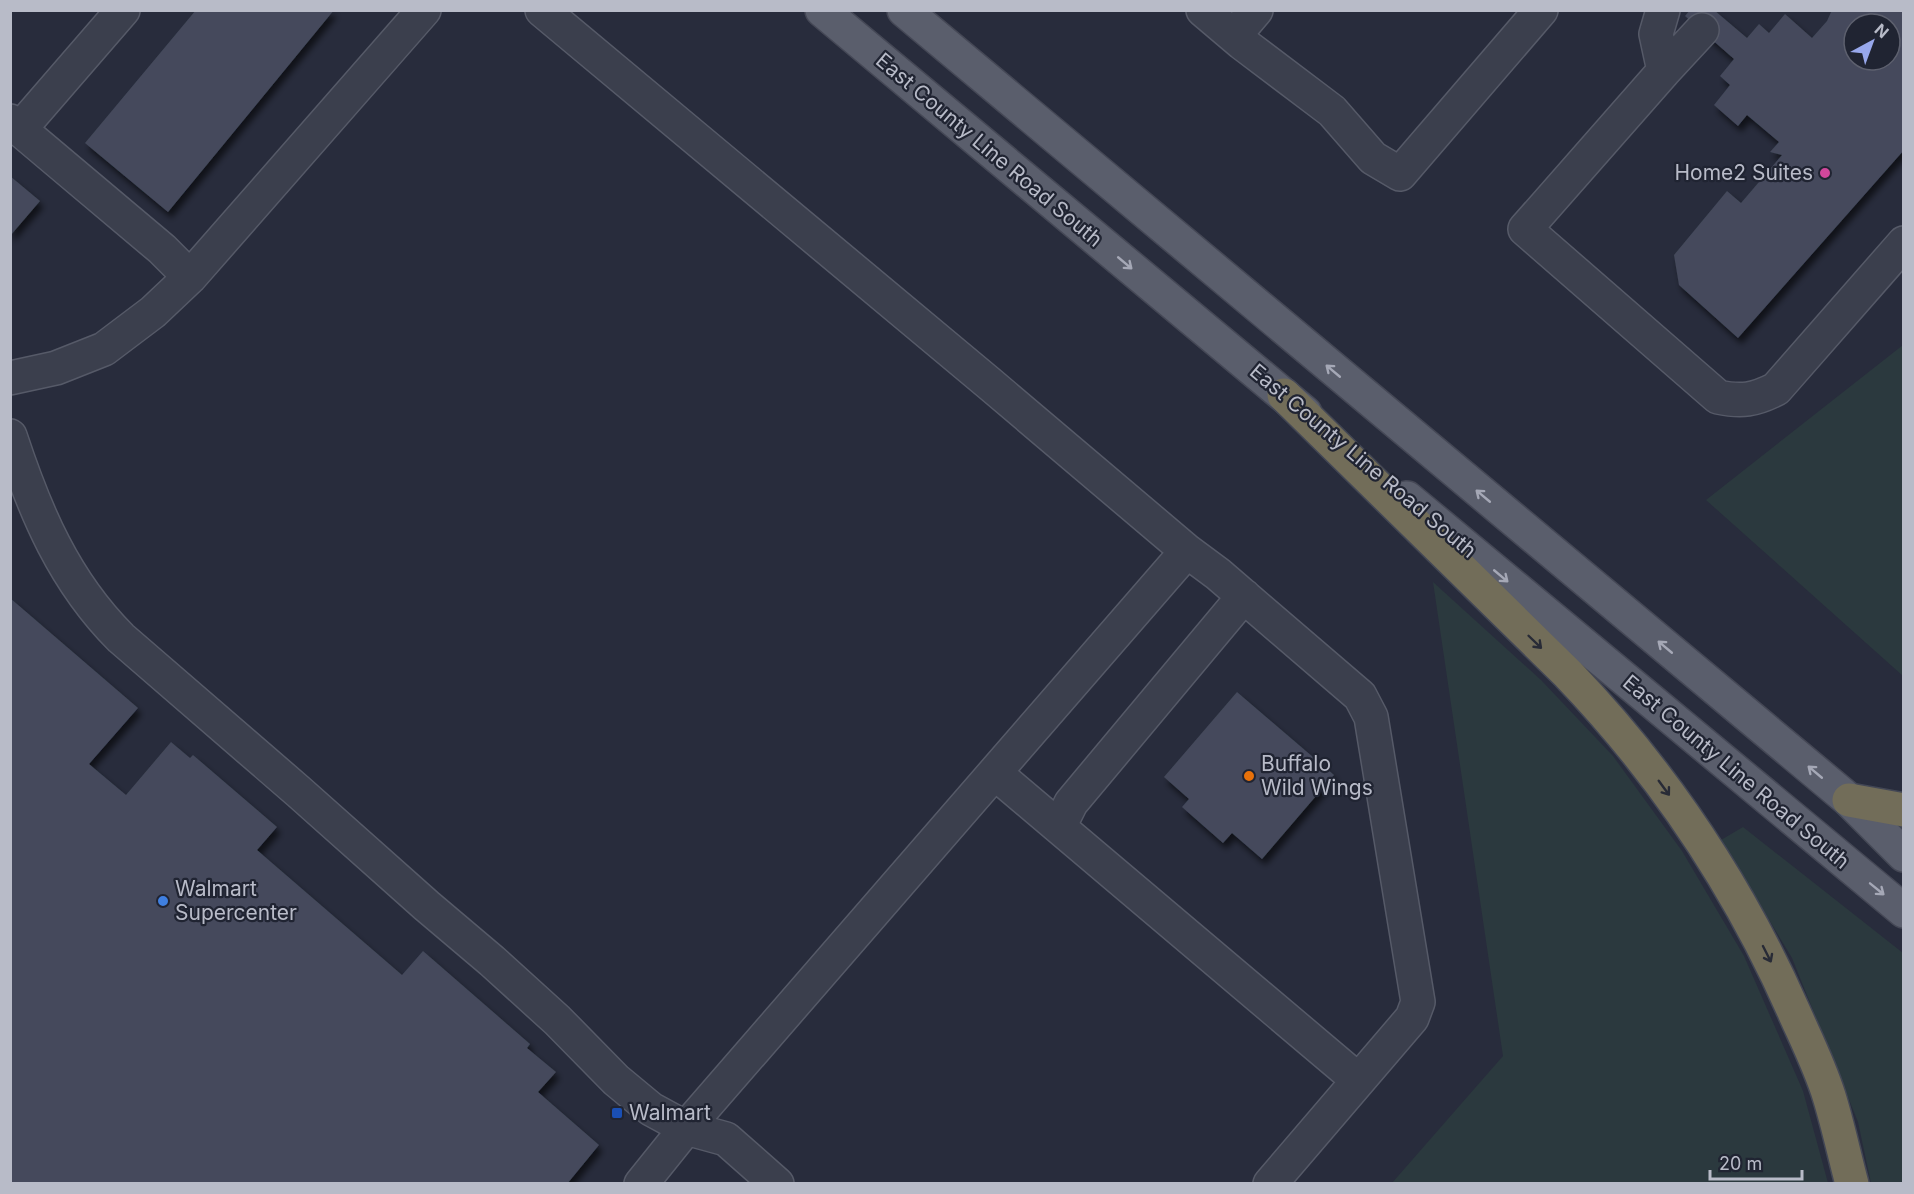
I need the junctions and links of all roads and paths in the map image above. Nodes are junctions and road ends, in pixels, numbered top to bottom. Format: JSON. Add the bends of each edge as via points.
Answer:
{"nodes":[{"id":1,"x":424,"y":10,"type":"edge"},
{"id":2,"x":542,"y":10,"type":"edge"},
{"id":3,"x":822,"y":10,"type":"edge"},
{"id":4,"x":904,"y":10,"type":"edge"},
{"id":5,"x":1203,"y":10,"type":"edge"},
{"id":6,"x":1256,"y":10,"type":"edge"},
{"id":7,"x":1540,"y":10,"type":"edge"},
{"id":8,"x":1664,"y":10,"type":"edge"},
{"id":9,"x":108,"y":16,"type":"edge"},
{"id":10,"x":1713,"y":18,"type":"edge"},
{"id":11,"x":1234,"y":36,"type":"junction"},
{"id":12,"x":1664,"y":71,"type":"junction"},
{"id":13,"x":15,"y":125,"type":"edge"},
{"id":14,"x":1904,"y":243,"type":"edge"},
{"id":15,"x":190,"y":276,"type":"junction"},
{"id":16,"x":10,"y":378,"type":"edge"},
{"id":17,"x":1284,"y":395,"type":"junction"},
{"id":18,"x":10,"y":436,"type":"edge"},
{"id":19,"x":19,"y":491,"type":"edge"},
{"id":20,"x":1187,"y":551,"type":"junction"},
{"id":21,"x":1244,"y":596,"type":"junction"},
{"id":22,"x":995,"y":773,"type":"junction"},
{"id":23,"x":1849,"y":800,"type":"junction"},
{"id":24,"x":1904,"y":810,"type":"edge"},
{"id":25,"x":1059,"y":827,"type":"junction"},
{"id":26,"x":1904,"y":855,"type":"edge"},
{"id":27,"x":1904,"y":911,"type":"edge"},
{"id":28,"x":1358,"y":1080,"type":"junction"},
{"id":29,"x":686,"y":1128,"type":"junction"},
{"id":30,"x":641,"y":1184,"type":"edge"},
{"id":31,"x":777,"y":1184,"type":"edge"},
{"id":32,"x":1270,"y":1184,"type":"edge"},
{"id":33,"x":1852,"y":1184,"type":"edge"}],
"edges":[{"from":1,"to":15,"type":"lane"},
{"from":2,"to":20,"type":"lane"},
{"from":3,"to":17,"type":"main road","name":"East County Line Road South","one_way":true},
{"from":23,"to":4,"type":"main road","one_way":true},
{"from":5,"to":11,"type":"lane"},
{"from":6,"to":11,"type":"lane"},
{"from":7,"to":11,"type":"lane","via":[[1400,174],[1373,158],[1332,111]]},
{"from":8,"to":12,"type":"lane","via":[[1656,34]]},
{"from":9,"to":13,"type":"lane"},
{"from":10,"to":12,"type":"lane"},
{"from":12,"to":14,"type":"lane","via":[[1526,229],[1718,397],[1737,401],[1759,398],[1776,389]]},
{"from":13,"to":15,"type":"lane"},
{"from":15,"to":16,"type":"lane","via":[[153,312],[104,349],[56,368]]},
{"from":17,"to":27,"type":"main road","name":"East County Line Road South","one_way":true},
{"from":17,"to":33,"type":"highway","one_way":true,"via":[[1569,674],[1607,714],[1683,814],[1743,908],[1790,1002],[1828,1095]]},
{"from":18,"to":19,"type":"lane"},
{"from":19,"to":29,"type":"lane","via":[[80,589],[121,638],[492,961],[616,1080],[651,1109]]},
{"from":20,"to":21,"type":"lane"},
{"from":20,"to":22,"type":"lane"},
{"from":21,"to":25,"type":"lane","via":[[1071,803]]},
{"from":21,"to":28,"type":"lane","via":[[1360,696],[1371,717],[1418,1002],[1412,1018]]},
{"from":22,"to":25,"type":"lane"},
{"from":22,"to":29,"type":"lane"},
{"from":23,"to":24,"type":"highway"},
{"from":23,"to":26,"type":"main road"},
{"from":25,"to":28,"type":"lane"},
{"from":28,"to":32,"type":"lane"},
{"from":29,"to":30,"type":"lane"},
{"from":29,"to":31,"type":"lane","via":[[726,1139]]}]}
